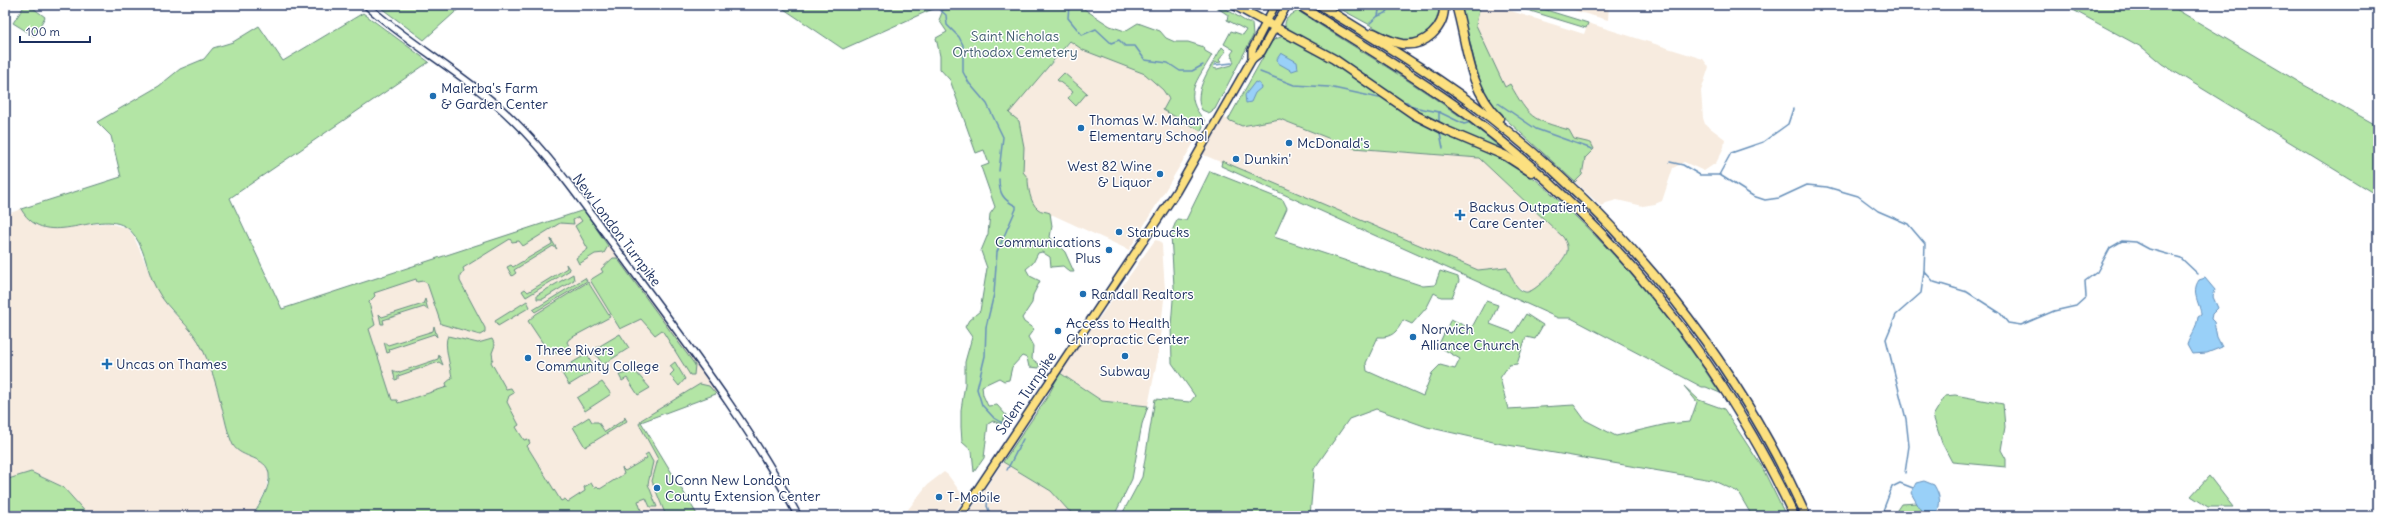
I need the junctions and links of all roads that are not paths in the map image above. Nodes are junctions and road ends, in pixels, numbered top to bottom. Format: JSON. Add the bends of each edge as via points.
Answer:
{"nodes":[{"id":1,"x":366,"y":5,"type":"edge"},
{"id":2,"x":1234,"y":5,"type":"edge"},
{"id":3,"x":1275,"y":5,"type":"edge"},
{"id":4,"x":1286,"y":5,"type":"edge"},
{"id":5,"x":1320,"y":5,"type":"edge"},
{"id":6,"x":1444,"y":5,"type":"edge"},
{"id":7,"x":1456,"y":5,"type":"edge"},
{"id":8,"x":1300,"y":6,"type":"edge"},
{"id":9,"x":1342,"y":19,"type":"junction"},
{"id":10,"x":1266,"y":22,"type":"junction"},
{"id":11,"x":1275,"y":27,"type":"junction"},
{"id":12,"x":1252,"y":59,"type":"junction"},
{"id":13,"x":1507,"y":130,"type":"junction"},
{"id":14,"x":1558,"y":190,"type":"junction"},
{"id":15,"x":798,"y":516,"type":"edge"},
{"id":16,"x":960,"y":516,"type":"edge"},
{"id":17,"x":1794,"y":516,"type":"edge"},
{"id":18,"x":1806,"y":516,"type":"edge"}],
"edges":[{"from":1,"to":15,"type":"main road","name":"New London Turnpike","via":[[405,38],[486,95],[542,151],[586,205],[721,392],[768,462]]},
{"from":2,"to":10,"type":"highway"},
{"from":3,"to":10,"type":"main road","name":"Salem Turnpike"},
{"from":4,"to":11,"type":"main road","name":"Salem Turnpike"},
{"from":5,"to":9,"type":"highway"},
{"from":6,"to":9,"type":"highway","via":[[1443,18],[1436,30],[1424,40],[1412,44],[1389,40],[1353,21]]},
{"from":7,"to":13,"type":"highway","via":[[1476,86],[1487,106]]},
{"from":8,"to":14,"type":"highway","via":[[1450,102]]},
{"from":9,"to":13,"type":"highway","via":[[1438,80]]},
{"from":10,"to":11,"type":"highway"},
{"from":10,"to":12,"type":"main road","name":"Salem Turnpike","via":[[1252,50]]},
{"from":11,"to":12,"type":"main road","name":"Salem Turnpike","via":[[1261,52]]},
{"from":11,"to":14,"type":"highway","via":[[1337,61],[1411,113],[1443,130],[1509,157]]},
{"from":12,"to":16,"type":"main road","name":"Salem Turnpike","via":[[1176,192]]},
{"from":13,"to":18,"type":"highway","via":[[1595,210],[1674,300],[1740,393]]},
{"from":14,"to":17,"type":"highway","via":[[1634,269],[1688,337],[1748,430]]}]}
